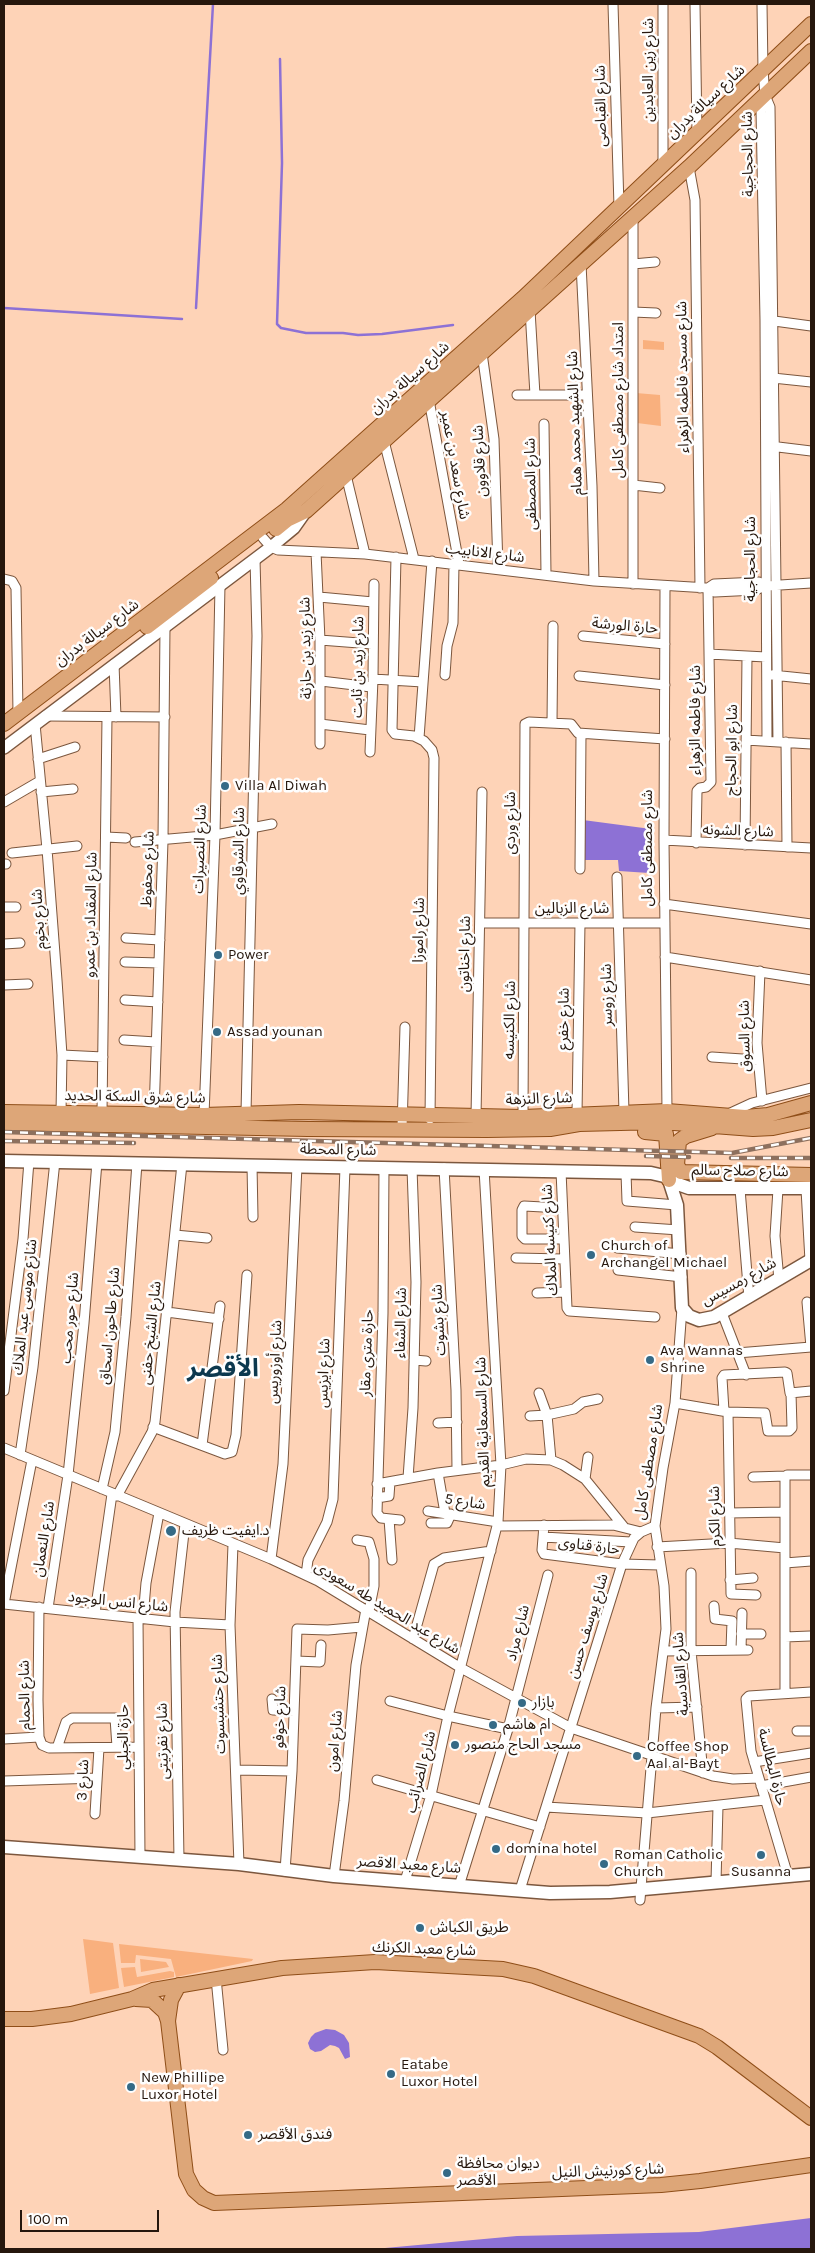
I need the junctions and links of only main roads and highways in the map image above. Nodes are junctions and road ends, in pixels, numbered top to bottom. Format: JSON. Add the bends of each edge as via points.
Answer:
{"nodes":[{"id":1,"x":811,"y":24,"type":"edge"},
{"id":2,"x":811,"y":51,"type":"edge"},
{"id":3,"x":404,"y":414,"type":"junction"},
{"id":4,"x":4,"y":724,"type":"edge"},
{"id":5,"x":4,"y":734,"type":"edge"},
{"id":6,"x":811,"y":1103,"type":"edge"},
{"id":7,"x":4,"y":1112,"type":"edge"},
{"id":8,"x":265,"y":1113,"type":"junction"},
{"id":9,"x":811,"y":1120,"type":"edge"},
{"id":10,"x":722,"y":1121,"type":"junction"},
{"id":11,"x":402,"y":1122,"type":"junction"},
{"id":12,"x":430,"y":1122,"type":"junction"},
{"id":13,"x":4,"y":1123,"type":"edge"},
{"id":14,"x":550,"y":1128,"type":"junction"},
{"id":15,"x":308,"y":1129,"type":"junction"},
{"id":16,"x":4,"y":1161,"type":"edge"},
{"id":17,"x":811,"y":1175,"type":"edge"},
{"id":18,"x":669,"y":1180,"type":"junction"},
{"id":19,"x":809,"y":1189,"type":"edge"},
{"id":20,"x":810,"y":1260,"type":"edge"},
{"id":21,"x":682,"y":1308,"type":"joint"},
{"id":22,"x":4,"y":1847,"type":"edge"},
{"id":23,"x":811,"y":1874,"type":"edge"},
{"id":24,"x":179,"y":1985,"type":"junction"},
{"id":25,"x":132,"y":1999,"type":"junction"},
{"id":26,"x":4,"y":2019,"type":"edge"},
{"id":27,"x":168,"y":2021,"type":"junction"},
{"id":28,"x":809,"y":2116,"type":"edge"},
{"id":29,"x":811,"y":2129,"type":"edge"},
{"id":30,"x":811,"y":2162,"type":"edge"}],
"edges":[{"from":1,"to":3,"type":"main road","name":"شارع سيالة بدران"},
{"from":2,"to":3,"type":"main road","name":"شارع سيالة بدران","via":[[430,400]]},
{"from":3,"to":4,"type":"main road","name":"شارع سيالة بدران","via":[[286,509]]},
{"from":3,"to":5,"type":"main road","name":"شارع سيالة بدران","via":[[384,441],[306,511],[287,520],[267,542]]},
{"from":6,"to":10,"type":"main road","name":"شارع النزهة"},
{"from":7,"to":8,"type":"main road","name":"شارع شرق السكة الحديد"},
{"from":8,"to":11,"type":"main road","name":"شارع النزهة"},
{"from":8,"to":15,"type":"main road"},
{"from":9,"to":10,"type":"main road","name":"شارع النزهة","via":[[753,1129]]},
{"from":10,"to":12,"type":"main road","name":"شارع النزهة","via":[[667,1111],[476,1116]]},
{"from":10,"to":14,"type":"main road","name":"شارع النزهة","via":[[579,1124]]},
{"from":10,"to":17,"type":"main road","via":[[682,1138],[678,1145],[677,1165],[681,1172]]},
{"from":11,"to":12,"type":"main road","name":"شارع النزهة"},
{"from":11,"to":15,"type":"main road","name":"شارع النزهة"},
{"from":12,"to":14,"type":"main road","name":"شارع النزهة"},
{"from":13,"to":15,"type":"main road","name":"شارع النزهة"},
{"from":14,"to":18,"type":"main road","via":[[580,1132],[664,1132],[668,1137]]},
{"from":16,"to":18,"type":"main road","name":"شارع المحطة","via":[[561,1171],[658,1174]]},
{"from":18,"to":19,"type":"main road","name":"شارع صلاح سالم","via":[[689,1188]]},
{"from":18,"to":21,"type":"main road","name":"شارع مصطفى كامل","via":[[677,1204]]},
{"from":20,"to":21,"type":"main road","name":"شارع رمسيس","via":[[709,1319],[689,1316]]},
{"from":22,"to":23,"type":"main road","name":"شارع معبد الاقصر","via":[[239,1864],[459,1886],[580,1893],[640,1894],[716,1882]]},
{"from":24,"to":25,"type":"main road","name":"شارع معبد الكرنك"},
{"from":24,"to":27,"type":"main road","via":[[171,2000]]},
{"from":24,"to":28,"type":"main road","name":"شارع معبد الكرنك","via":[[282,1968],[375,1962],[486,1967],[519,1972],[699,2036]]},
{"from":25,"to":26,"type":"main road","name":"شارع معبد الكرنك","via":[[55,2017]]},
{"from":25,"to":27,"type":"main road","via":[[146,1998],[157,2003]]},
{"from":27,"to":30,"type":"main road","name":"شارع كورنيش النيل","via":[[186,2174],[198,2195],[220,2204],[661,2185]]},
{"from":28,"to":29,"type":"main road"}]}
